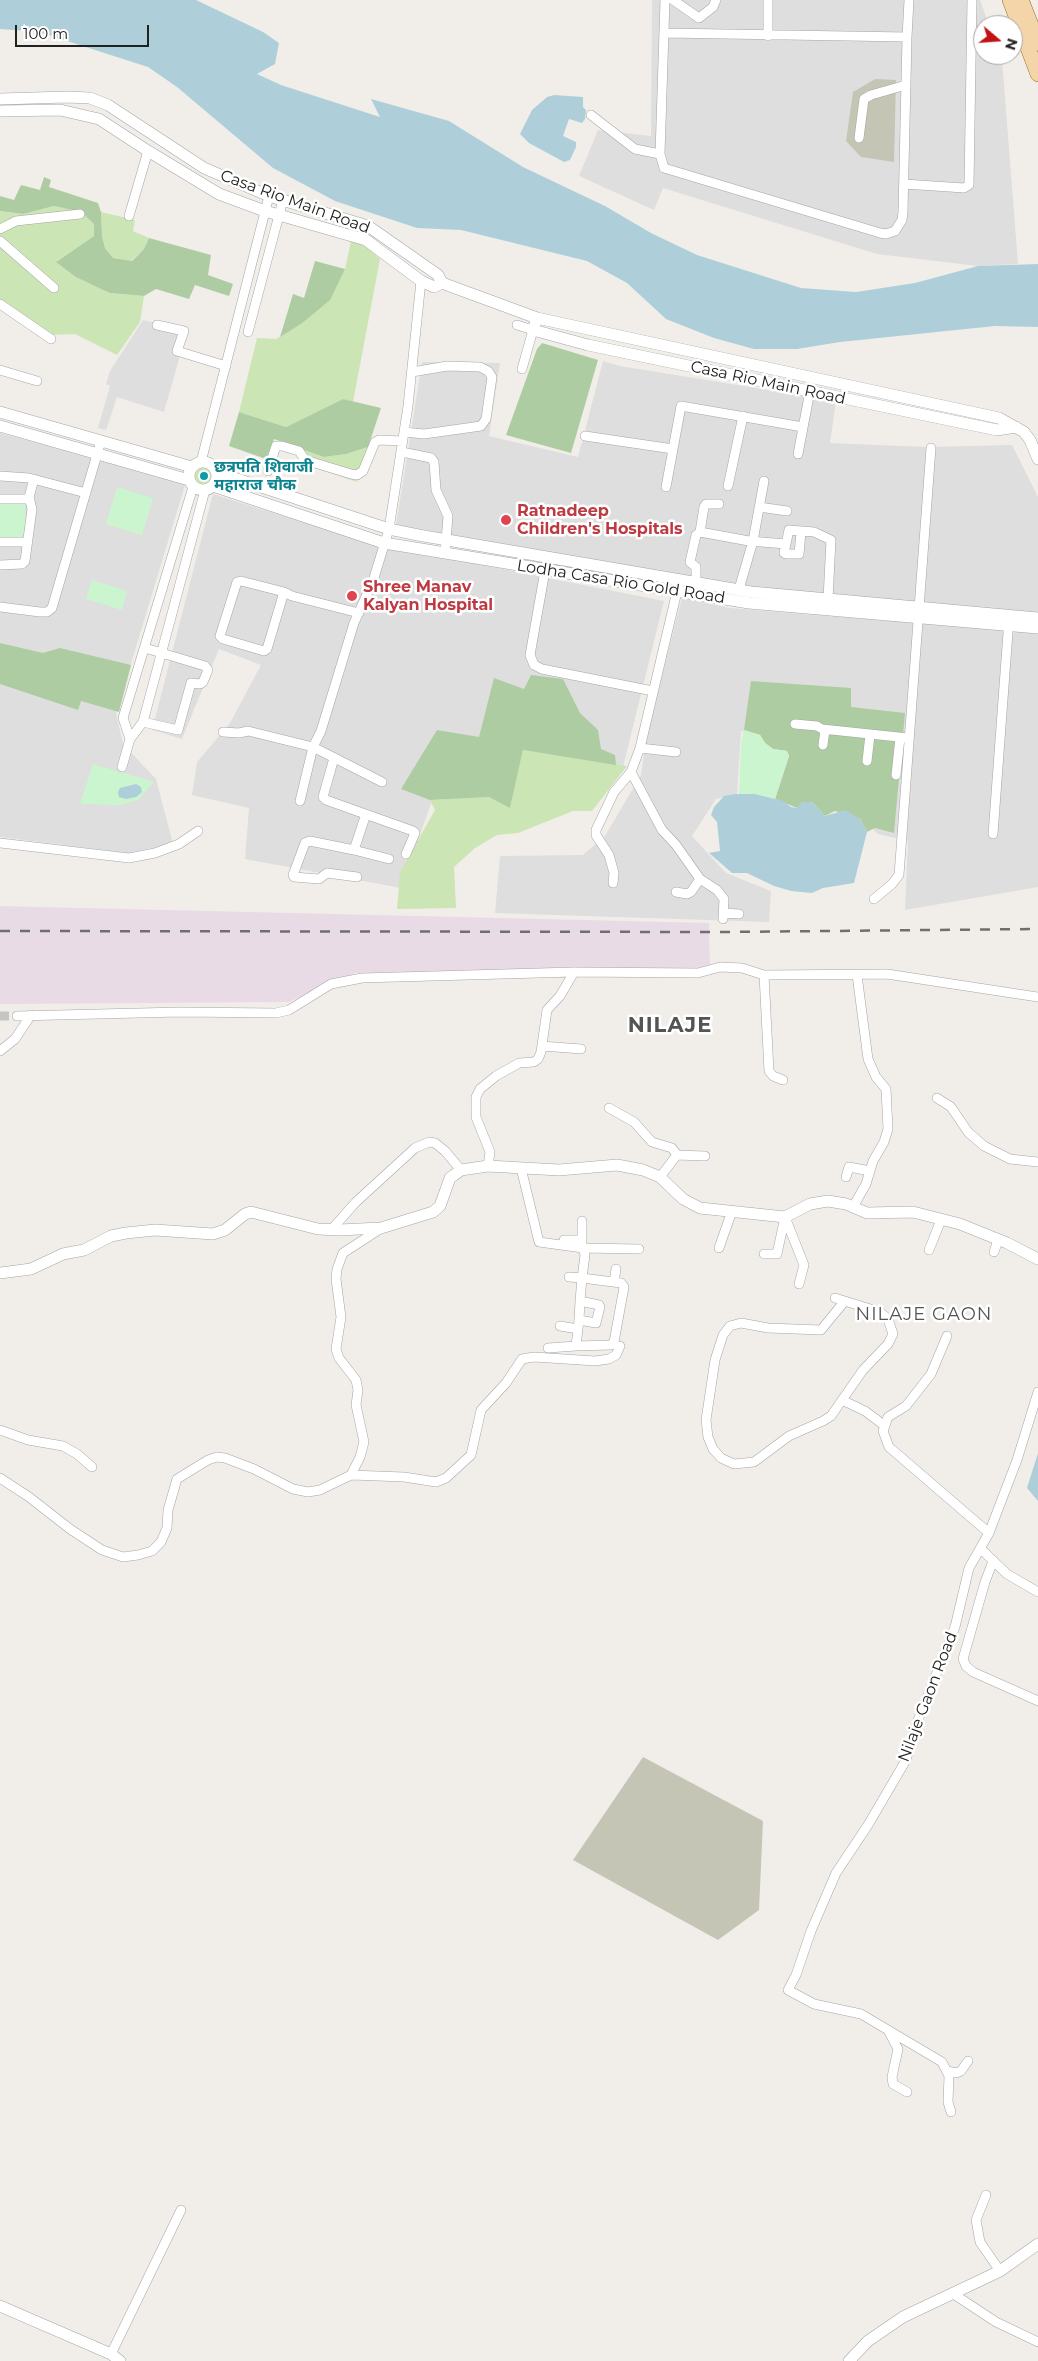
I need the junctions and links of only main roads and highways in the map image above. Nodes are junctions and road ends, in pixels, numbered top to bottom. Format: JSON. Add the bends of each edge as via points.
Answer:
{"nodes":[{"id":1,"x":1010,"y":0,"type":"edge"},
{"id":2,"x":1021,"y":0,"type":"edge"},
{"id":3,"x":1038,"y":42,"type":"edge"},
{"id":4,"x":1038,"y":74,"type":"edge"}],
"edges":[{"from":1,"to":4,"type":"main road"},
{"from":2,"to":3,"type":"main road"}]}
